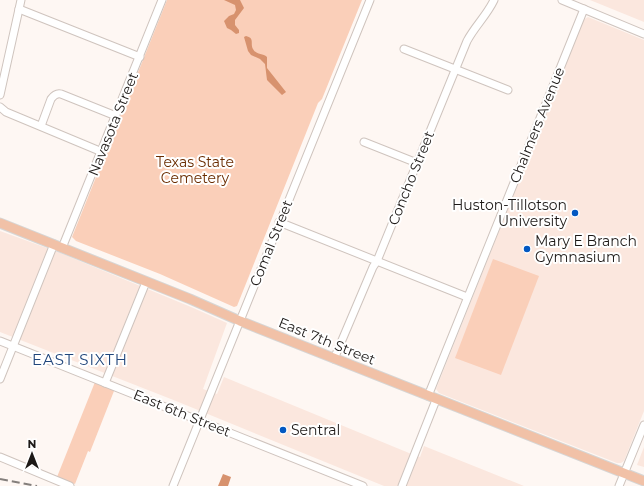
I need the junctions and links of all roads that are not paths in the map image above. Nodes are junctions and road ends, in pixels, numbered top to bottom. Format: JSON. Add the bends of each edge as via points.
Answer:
{"nodes":[{"id":1,"x":20,"y":0,"type":"edge"},
{"id":2,"x":162,"y":0,"type":"edge"},
{"id":3,"x":370,"y":0,"type":"edge"},
{"id":4,"x":494,"y":0,"type":"edge"},
{"id":5,"x":562,"y":0,"type":"edge"},
{"id":6,"x":19,"y":9,"type":"junction"},
{"id":7,"x":584,"y":9,"type":"junction"},
{"id":8,"x":644,"y":34,"type":"edge"},
{"id":9,"x":404,"y":49,"type":"dead end"},
{"id":10,"x":140,"y":56,"type":"junction"},
{"id":11,"x":455,"y":69,"type":"junction"},
{"id":12,"x":508,"y":90,"type":"dead end"},
{"id":13,"x":0,"y":95,"type":"edge"},
{"id":14,"x":0,"y":107,"type":"edge"},
{"id":15,"x":116,"y":116,"type":"junction"},
{"id":16,"x":41,"y":126,"type":"junction"},
{"id":17,"x":364,"y":142,"type":"dead end"},
{"id":18,"x":102,"y":152,"type":"junction"},
{"id":19,"x":417,"y":163,"type":"junction"},
{"id":20,"x":280,"y":222,"type":"junction"},
{"id":21,"x":0,"y":223,"type":"edge"},
{"id":22,"x":58,"y":246,"type":"junction"},
{"id":23,"x":377,"y":261,"type":"junction"},
{"id":24,"x":146,"y":282,"type":"junction"},
{"id":25,"x":467,"y":297,"type":"junction"},
{"id":26,"x":240,"y":321,"type":"junction"},
{"id":27,"x":0,"y":341,"type":"edge"},
{"id":28,"x":13,"y":346,"type":"junction"},
{"id":29,"x":334,"y":359,"type":"junction"},
{"id":30,"x":0,"y":379,"type":"edge"},
{"id":31,"x":105,"y":383,"type":"junction"},
{"id":32,"x":432,"y":398,"type":"junction"},
{"id":33,"x":200,"y":420,"type":"junction"},
{"id":34,"x":644,"y":425,"type":"edge"},
{"id":35,"x":0,"y":457,"type":"edge"},
{"id":36,"x":624,"y":474,"type":"junction"},
{"id":37,"x":644,"y":481,"type":"edge"},
{"id":38,"x":70,"y":486,"type":"edge"},
{"id":39,"x":173,"y":486,"type":"edge"},
{"id":40,"x":363,"y":486,"type":"edge"},
{"id":41,"x":402,"y":486,"type":"edge"},
{"id":42,"x":619,"y":486,"type":"edge"}],
"edges":[{"from":1,"to":6,"type":"street"},
{"from":2,"to":10,"type":"street","name":"Navasota Street"},
{"from":3,"to":20,"type":"street","name":"Comal Street"},
{"from":4,"to":11,"type":"street","name":"Concho Street","via":[[485,17],[471,33]]},
{"from":5,"to":7,"type":"street"},
{"from":6,"to":10,"type":"street"},
{"from":6,"to":13,"type":"street"},
{"from":7,"to":8,"type":"street"},
{"from":7,"to":25,"type":"street","name":"Chalmers Avenue"},
{"from":9,"to":11,"type":"street"},
{"from":10,"to":15,"type":"street","name":"Navasota Street"},
{"from":11,"to":12,"type":"street"},
{"from":11,"to":19,"type":"street","name":"Concho Street"},
{"from":14,"to":16,"type":"street"},
{"from":15,"to":16,"type":"street","via":[[58,94],[53,97]]},
{"from":15,"to":18,"type":"street","name":"Navasota Street"},
{"from":16,"to":18,"type":"street"},
{"from":17,"to":19,"type":"street"},
{"from":18,"to":22,"type":"street","name":"Navasota Street"},
{"from":19,"to":23,"type":"street","name":"Concho Street"},
{"from":20,"to":23,"type":"street"},
{"from":20,"to":26,"type":"street","name":"Comal Street"},
{"from":21,"to":22,"type":"main road","name":"East 7th Street"},
{"from":22,"to":24,"type":"main road","name":"East 7th Street"},
{"from":22,"to":28,"type":"street","name":"Navasota Street"},
{"from":23,"to":25,"type":"street"},
{"from":23,"to":29,"type":"street","name":"Concho Street"},
{"from":24,"to":26,"type":"main road","name":"East 7th Street"},
{"from":24,"to":31,"type":"street"},
{"from":25,"to":32,"type":"street","name":"Chalmers Avenue"},
{"from":26,"to":29,"type":"main road","name":"East 7th Street"},
{"from":26,"to":33,"type":"street","name":"Comal Street"},
{"from":27,"to":28,"type":"street","name":"East 6th Street"},
{"from":28,"to":30,"type":"street","name":"Navasota Street"},
{"from":28,"to":31,"type":"street","name":"East 6th Street"},
{"from":29,"to":32,"type":"main road","name":"East 7th Street"},
{"from":31,"to":33,"type":"street","name":"East 6th Street"},
{"from":32,"to":36,"type":"main road","name":"East 7th Street"},
{"from":32,"to":41,"type":"street","name":"Chalmers Avenue"},
{"from":33,"to":39,"type":"street","name":"Comal Street"},
{"from":33,"to":40,"type":"street","name":"East 6th Street"},
{"from":34,"to":36,"type":"street"},
{"from":35,"to":38,"type":"street"},
{"from":36,"to":37,"type":"main road","name":"East 7th Street"},
{"from":36,"to":42,"type":"street"}]}
